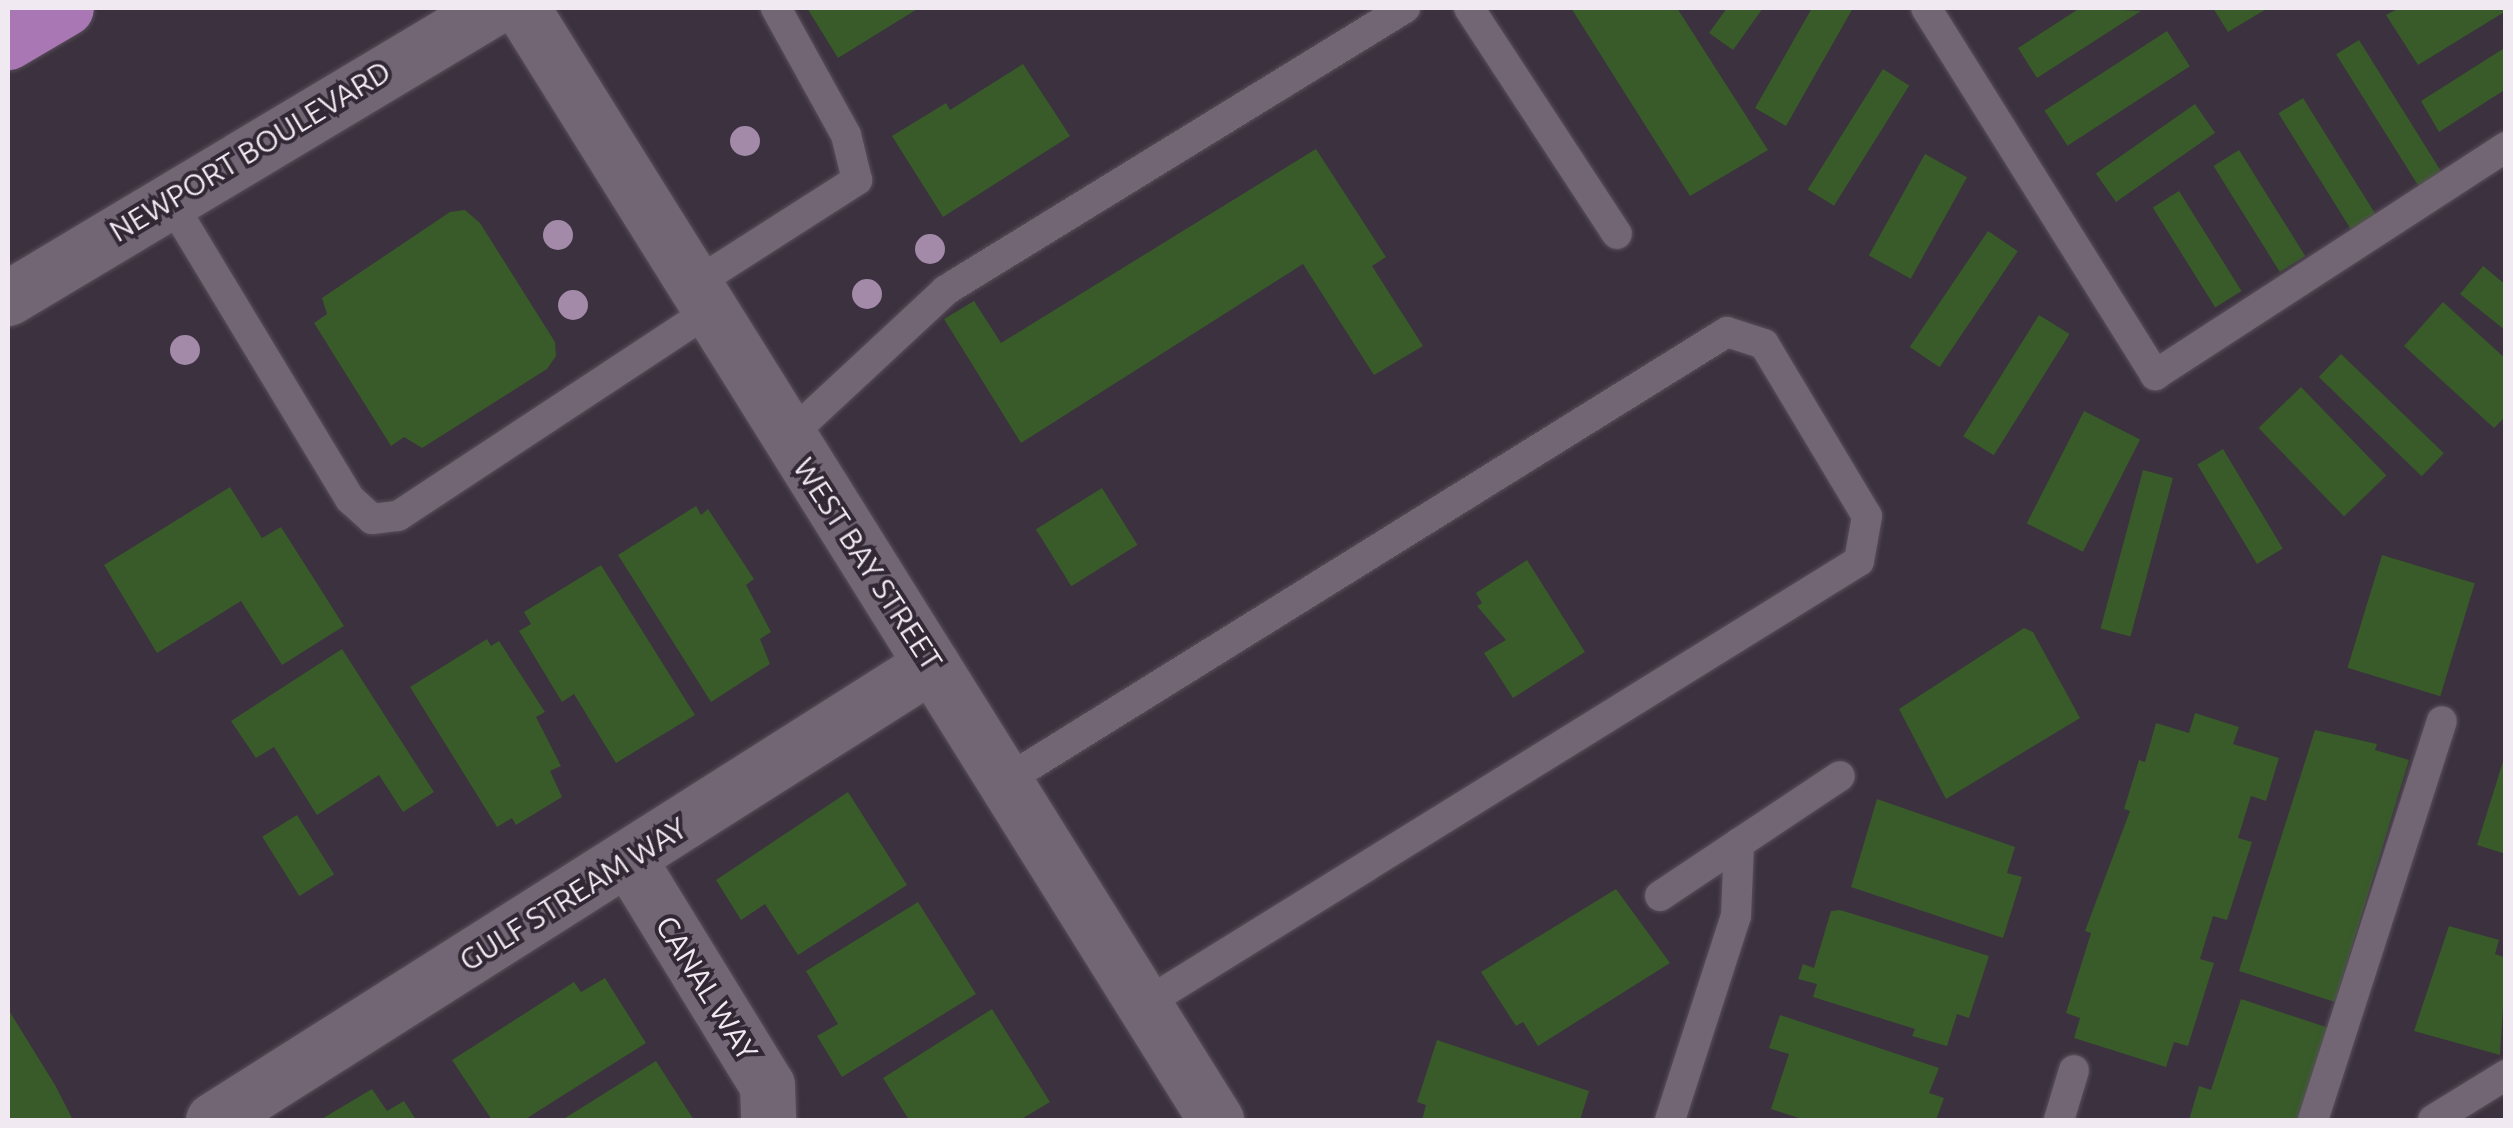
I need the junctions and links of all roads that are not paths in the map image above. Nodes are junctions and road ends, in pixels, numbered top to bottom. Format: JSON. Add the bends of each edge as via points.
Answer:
{"nodes":[{"id":1,"x":66,"y":8,"type":"edge"},
{"id":2,"x":493,"y":8,"type":"edge"},
{"id":3,"x":522,"y":8,"type":"edge"},
{"id":4,"x":776,"y":8,"type":"edge"},
{"id":5,"x":1405,"y":8,"type":"edge"},
{"id":6,"x":1469,"y":8,"type":"edge"},
{"id":7,"x":1926,"y":8,"type":"edge"},
{"id":8,"x":8,"y":42,"type":"edge"},
{"id":9,"x":2506,"y":147,"type":"edge"},
{"id":10,"x":169,"y":199,"type":"junction"},
{"id":11,"x":1618,"y":234,"type":"dead end"},
{"id":12,"x":8,"y":298,"type":"edge"},
{"id":13,"x":701,"y":298,"type":"junction"},
{"id":14,"x":787,"y":438,"type":"junction"},
{"id":15,"x":932,"y":664,"type":"junction"},
{"id":16,"x":2442,"y":721,"type":"dead end"},
{"id":17,"x":1840,"y":776,"type":"dead end"},
{"id":18,"x":1005,"y":782,"type":"junction"},
{"id":19,"x":1739,"y":843,"type":"junction"},
{"id":20,"x":629,"y":860,"type":"junction"},
{"id":21,"x":1660,"y":896,"type":"dead end"},
{"id":22,"x":1143,"y":1005,"type":"junction"},
{"id":23,"x":2074,"y":1070,"type":"dead end"},
{"id":24,"x":2506,"y":1075,"type":"edge"},
{"id":25,"x":213,"y":1120,"type":"edge"},
{"id":26,"x":768,"y":1120,"type":"edge"},
{"id":27,"x":1216,"y":1120,"type":"edge"},
{"id":28,"x":1670,"y":1120,"type":"edge"},
{"id":29,"x":2059,"y":1120,"type":"edge"},
{"id":30,"x":2313,"y":1120,"type":"edge"},
{"id":31,"x":2432,"y":1120,"type":"edge"}],
"edges":[{"from":1,"to":8,"type":"highway"},
{"from":2,"to":10,"type":"street","name":"NEWPORT BOULEVARD"},
{"from":3,"to":13,"type":"street","name":"WEST BAY STREET"},
{"from":4,"to":13,"type":"lane","via":[[846,135],[856,180]]},
{"from":5,"to":14,"type":"lane","via":[[946,290]]},
{"from":6,"to":11,"type":"lane"},
{"from":7,"to":9,"type":"lane","via":[[2155,375]]},
{"from":10,"to":12,"type":"street","name":"NEWPORT BOULEVARD"},
{"from":10,"to":13,"type":"lane","via":[[350,498],[372,520],[398,516]]},
{"from":13,"to":14,"type":"street","name":"WEST BAY STREET"},
{"from":14,"to":15,"type":"street","name":"WEST BAY STREET"},
{"from":15,"to":18,"type":"street","name":"WEST BAY STREET"},
{"from":15,"to":20,"type":"street","name":"GULF STREAM WAY"},
{"from":16,"to":30,"type":"lane"},
{"from":17,"to":19,"type":"lane"},
{"from":18,"to":22,"type":"street","name":"WEST BAY STREET"},
{"from":18,"to":22,"type":"lane","via":[[1727,332],[1764,344],[1867,516],[1859,561]]},
{"from":19,"to":21,"type":"lane"},
{"from":19,"to":28,"type":"lane","via":[[1736,916]]},
{"from":20,"to":25,"type":"street","name":"GULF STREAM WAY"},
{"from":20,"to":26,"type":"street","name":"CANAL WAY","via":[[767,1085]]},
{"from":22,"to":27,"type":"street","name":"WEST BAY STREET"},
{"from":23,"to":29,"type":"lane"},
{"from":24,"to":31,"type":"lane"}]}
